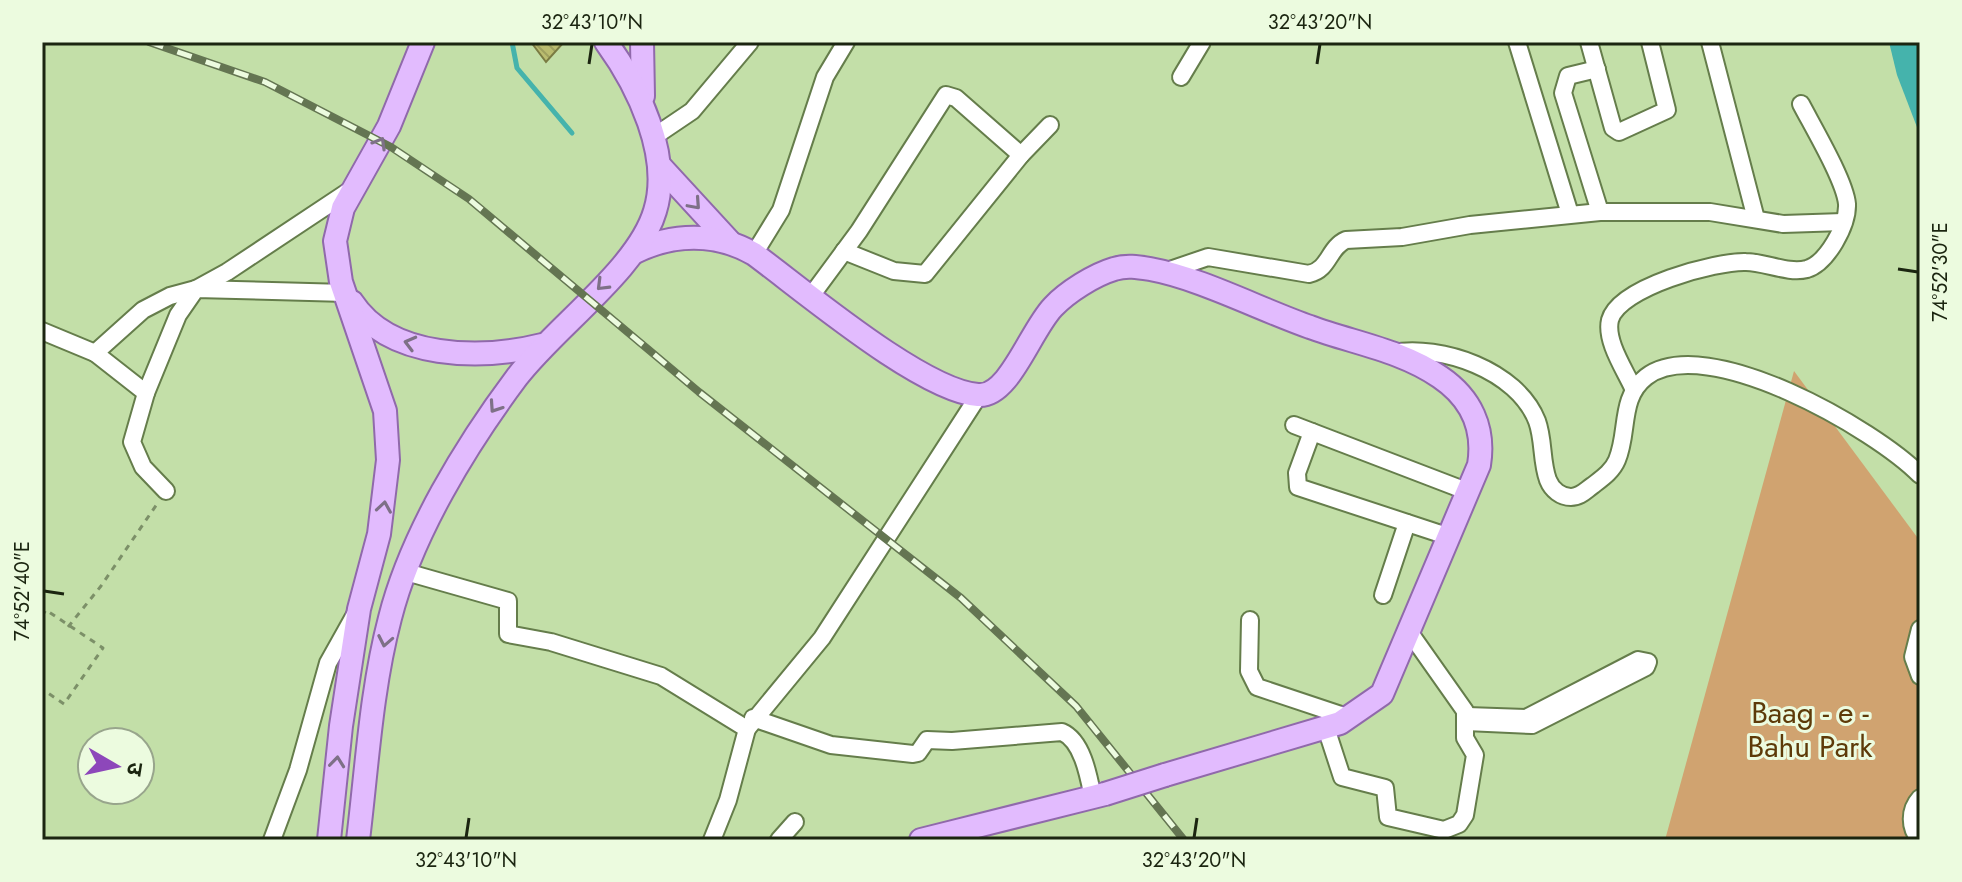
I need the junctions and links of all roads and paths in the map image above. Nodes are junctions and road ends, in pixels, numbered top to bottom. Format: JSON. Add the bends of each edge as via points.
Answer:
{"nodes":[{"id":1,"x":423,"y":42,"type":"edge"},
{"id":2,"x":606,"y":42,"type":"edge"},
{"id":3,"x":642,"y":42,"type":"edge"},
{"id":4,"x":750,"y":42,"type":"edge"},
{"id":5,"x":846,"y":42,"type":"edge"},
{"id":6,"x":1202,"y":42,"type":"edge"},
{"id":7,"x":1517,"y":42,"type":"edge"},
{"id":8,"x":1589,"y":42,"type":"edge"},
{"id":9,"x":1650,"y":42,"type":"edge"},
{"id":10,"x":1710,"y":42,"type":"edge"},
{"id":11,"x":1597,"y":69,"type":"junction"},
{"id":12,"x":1181,"y":77,"type":"dead end"},
{"id":13,"x":1801,"y":104,"type":"dead end"},
{"id":14,"x":645,"y":115,"type":"junction"},
{"id":15,"x":1050,"y":125,"type":"dead end"},
{"id":16,"x":652,"y":138,"type":"junction"},
{"id":17,"x":1021,"y":155,"type":"junction"},
{"id":18,"x":660,"y":166,"type":"junction"},
{"id":19,"x":353,"y":188,"type":"junction"},
{"id":20,"x":1600,"y":212,"type":"junction"},
{"id":21,"x":1570,"y":214,"type":"junction"},
{"id":22,"x":1756,"y":219,"type":"junction"},
{"id":23,"x":1843,"y":222,"type":"junction"},
{"id":24,"x":729,"y":241,"type":"junction"},
{"id":25,"x":844,"y":251,"type":"junction"},
{"id":26,"x":633,"y":253,"type":"junction"},
{"id":27,"x":754,"y":254,"type":"junction"},
{"id":28,"x":1163,"y":272,"type":"junction"},
{"id":29,"x":196,"y":289,"type":"junction"},
{"id":30,"x":346,"y":293,"type":"junction"},
{"id":31,"x":811,"y":296,"type":"junction"},
{"id":32,"x":42,"y":331,"type":"edge"},
{"id":33,"x":542,"y":345,"type":"junction"},
{"id":34,"x":95,"y":353,"type":"junction"},
{"id":35,"x":1392,"y":353,"type":"junction"},
{"id":36,"x":1633,"y":388,"type":"junction"},
{"id":37,"x":146,"y":393,"type":"junction"},
{"id":38,"x":979,"y":395,"type":"junction"},
{"id":39,"x":1294,"y":425,"type":"dead end"},
{"id":40,"x":1312,"y":432,"type":"junction"},
{"id":41,"x":1920,"y":475,"type":"edge"},
{"id":42,"x":166,"y":491,"type":"joint"},
{"id":43,"x":1469,"y":492,"type":"junction"},
{"id":44,"x":1407,"y":523,"type":"junction"},
{"id":45,"x":1450,"y":537,"type":"junction"},
{"id":46,"x":406,"y":572,"type":"junction"},
{"id":47,"x":1383,"y":595,"type":"dead end"},
{"id":48,"x":359,"y":609,"type":"junction"},
{"id":49,"x":42,"y":616,"type":"edge"},
{"id":50,"x":1250,"y":620,"type":"dead end"},
{"id":51,"x":68,"y":627,"type":"junction"},
{"id":52,"x":1920,"y":629,"type":"edge"},
{"id":53,"x":1410,"y":633,"type":"junction"},
{"id":54,"x":1920,"y":676,"type":"edge"},
{"id":55,"x":42,"y":689,"type":"edge"},
{"id":56,"x":1350,"y":718,"type":"junction"},
{"id":57,"x":1466,"y":719,"type":"junction"},
{"id":58,"x":750,"y":724,"type":"junction"},
{"id":59,"x":1326,"y":728,"type":"junction"},
{"id":60,"x":1099,"y":796,"type":"junction"},
{"id":61,"x":1920,"y":798,"type":"edge"},
{"id":62,"x":795,"y":822,"type":"dead end"},
{"id":63,"x":272,"y":840,"type":"edge"},
{"id":64,"x":329,"y":840,"type":"edge"},
{"id":65,"x":358,"y":840,"type":"edge"},
{"id":66,"x":712,"y":840,"type":"edge"},
{"id":67,"x":779,"y":840,"type":"edge"},
{"id":68,"x":921,"y":840,"type":"edge"},
{"id":69,"x":1920,"y":840,"type":"edge"}],
"edges":[{"from":19,"to":1,"type":"main road","one_way":true,"via":[[393,118]]},
{"from":2,"to":14,"type":"main road"},
{"from":3,"to":14,"type":"main road"},
{"from":4,"to":16,"type":"street","via":[[692,111]]},
{"from":5,"to":27,"type":"street","via":[[825,77],[781,210]]},
{"from":6,"to":12,"type":"street"},
{"from":7,"to":21,"type":"street"},
{"from":8,"to":11,"type":"street"},
{"from":9,"to":11,"type":"street","via":[[1668,104],[1661,115],[1616,132]]},
{"from":10,"to":22,"type":"street"},
{"from":11,"to":20,"type":"street","via":[[1568,76],[1563,93]]},
{"from":13,"to":23,"type":"street","via":[[1846,199]]},
{"from":14,"to":16,"type":"main road"},
{"from":15,"to":17,"type":"street"},
{"from":16,"to":18,"type":"main road"},
{"from":17,"to":25,"type":"street","via":[[925,274],[894,271]]},
{"from":17,"to":25,"type":"street","via":[[946,95]]},
{"from":18,"to":24,"type":"main road","one_way":true},
{"from":18,"to":26,"type":"main road","via":[[649,231]]},
{"from":19,"to":29,"type":"street"},
{"from":19,"to":30,"type":"main road","via":[[335,241]]},
{"from":20,"to":21,"type":"street"},
{"from":20,"to":22,"type":"street","via":[[1710,212]]},
{"from":21,"to":28,"type":"street","via":[[1346,240],[1309,274],[1208,257]]},
{"from":22,"to":23,"type":"street"},
{"from":23,"to":36,"type":"street","via":[[1822,260],[1805,269],[1750,261],[1719,264],[1661,283],[1615,308],[1609,329]]},
{"from":24,"to":26,"type":"main road","via":[[686,237]]},
{"from":24,"to":27,"type":"main road"},
{"from":25,"to":31,"type":"street"},
{"from":26,"to":33,"type":"main road","one_way":true},
{"from":27,"to":31,"type":"main road"},
{"from":28,"to":35,"type":"main road"},
{"from":28,"to":38,"type":"main road","via":[[1127,266],[1066,296],[1029,338],[1005,384],[991,395]]},
{"from":29,"to":30,"type":"street"},
{"from":29,"to":34,"type":"street","via":[[156,301]]},
{"from":29,"to":37,"type":"street","via":[[178,315]]},
{"from":33,"to":30,"type":"main road","one_way":true,"via":[[477,353],[413,345],[372,326]]},
{"from":48,"to":30,"type":"main road","one_way":true,"via":[[384,509],[388,432]]},
{"from":31,"to":38,"type":"main road","via":[[924,375]]},
{"from":32,"to":34,"type":"street"},
{"from":33,"to":46,"type":"main road","one_way":true,"via":[[472,442]]},
{"from":34,"to":37,"type":"street"},
{"from":35,"to":36,"type":"street","via":[[1417,348],[1457,356],[1495,375],[1536,417],[1548,480],[1570,498],[1580,496],[1617,460]]},
{"from":35,"to":43,"type":"main road","via":[[1440,376],[1473,411],[1482,444]]},
{"from":36,"to":41,"type":"street","via":[[1649,374],[1683,367],[1765,379],[1904,459]]},
{"from":37,"to":42,"type":"street","via":[[133,430],[133,451]]},
{"from":38,"to":58,"type":"street","via":[[822,638]]},
{"from":39,"to":40,"type":"street"},
{"from":40,"to":43,"type":"street"},
{"from":40,"to":44,"type":"street","via":[[1297,473],[1298,487]]},
{"from":42,"to":51,"type":"path"},
{"from":43,"to":45,"type":"main road"},
{"from":44,"to":45,"type":"street"},
{"from":44,"to":47,"type":"street"},
{"from":45,"to":53,"type":"main road"},
{"from":46,"to":58,"type":"street","via":[[500,599],[508,634],[661,676]]},
{"from":46,"to":65,"type":"main road","one_way":true,"via":[[382,658]]},
{"from":48,"to":63,"type":"street","via":[[328,663]]},
{"from":64,"to":48,"type":"main road","one_way":true},
{"from":49,"to":51,"type":"path","via":[[46,610]]},
{"from":50,"to":56,"type":"street","via":[[1249,671],[1257,687]]},
{"from":51,"to":55,"type":"path","via":[[103,648],[64,704]]},
{"from":52,"to":54,"type":"street","via":[[1913,657]]},
{"from":53,"to":56,"type":"main road","via":[[1388,686]]},
{"from":53,"to":57,"type":"street"},
{"from":56,"to":59,"type":"main road"},
{"from":57,"to":57,"type":"street","via":[[1526,718],[1638,660],[1648,662],[1532,725]]},
{"from":57,"to":59,"type":"street","via":[[1465,738],[1475,755],[1465,815],[1444,830],[1388,817],[1385,788],[1342,777]]},
{"from":58,"to":60,"type":"street","via":[[831,745],[916,754],[927,740],[1062,732],[1072,740]]},
{"from":58,"to":66,"type":"street"},
{"from":59,"to":60,"type":"main road","bridge":true},
{"from":60,"to":68,"type":"main road"},
{"from":61,"to":69,"type":"street","via":[[1912,818]]},
{"from":62,"to":67,"type":"street"}]}
